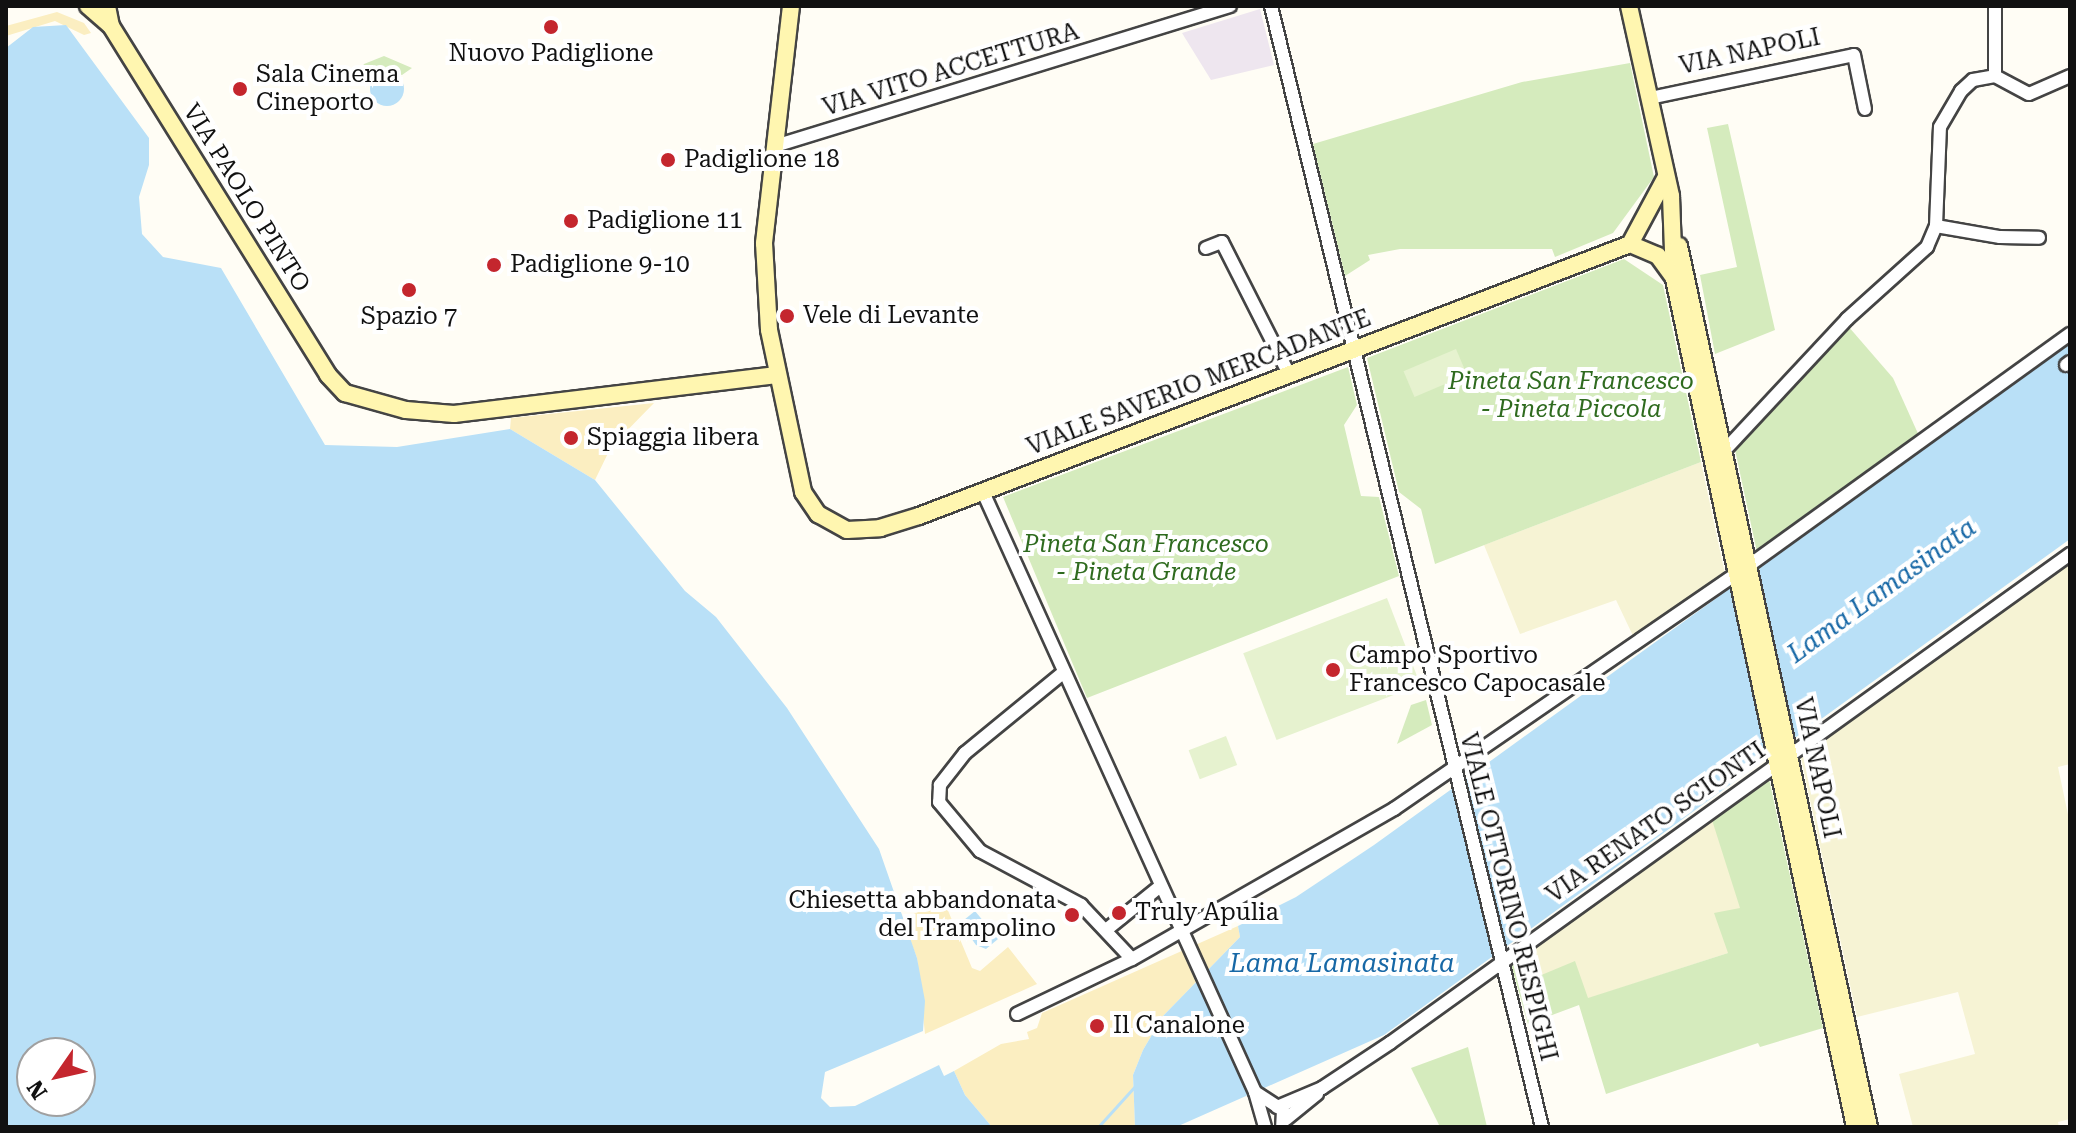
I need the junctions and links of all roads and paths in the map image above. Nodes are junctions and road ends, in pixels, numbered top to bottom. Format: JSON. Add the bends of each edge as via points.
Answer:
{"nodes":[{"id":1,"x":88,"y":6,"type":"edge"},
{"id":2,"x":107,"y":6,"type":"edge"},
{"id":3,"x":791,"y":6,"type":"edge"},
{"id":4,"x":1230,"y":6,"type":"edge"},
{"id":5,"x":1271,"y":6,"type":"edge"},
{"id":6,"x":1629,"y":6,"type":"edge"},
{"id":7,"x":1995,"y":6,"type":"edge"},
{"id":8,"x":111,"y":26,"type":"junction"},
{"id":9,"x":1995,"y":76,"type":"junction"},
{"id":10,"x":2070,"y":76,"type":"edge"},
{"id":11,"x":1650,"y":98,"type":"junction"},
{"id":12,"x":1865,"y":109,"type":"dead end"},
{"id":13,"x":775,"y":146,"type":"junction"},
{"id":14,"x":1666,"y":177,"type":"junction"},
{"id":15,"x":1936,"y":226,"type":"junction"},
{"id":16,"x":1674,"y":233,"type":"junction"},
{"id":17,"x":2039,"y":238,"type":"dead end"},
{"id":18,"x":1630,"y":244,"type":"junction"},
{"id":19,"x":1206,"y":248,"type":"dead end"},
{"id":20,"x":1674,"y":279,"type":"junction"},
{"id":21,"x":2070,"y":334,"type":"edge"},
{"id":22,"x":1355,"y":350,"type":"junction"},
{"id":23,"x":1289,"y":374,"type":"junction"},
{"id":24,"x":775,"y":375,"type":"junction"},
{"id":25,"x":1724,"y":451,"type":"junction"},
{"id":26,"x":983,"y":492,"type":"junction"},
{"id":27,"x":2070,"y":554,"type":"edge"},
{"id":28,"x":1742,"y":570,"type":"junction"},
{"id":29,"x":1064,"y":672,"type":"junction"},
{"id":30,"x":1783,"y":757,"type":"junction"},
{"id":31,"x":1457,"y":773,"type":"junction"},
{"id":32,"x":1158,"y":888,"type":"junction"},
{"id":33,"x":1106,"y":930,"type":"junction"},
{"id":34,"x":1181,"y":935,"type":"junction"},
{"id":35,"x":1132,"y":959,"type":"junction"},
{"id":36,"x":1502,"y":960,"type":"junction"},
{"id":37,"x":1017,"y":1014,"type":"dead end"},
{"id":38,"x":1322,"y":1088,"type":"junction"},
{"id":39,"x":1255,"y":1092,"type":"junction"},
{"id":40,"x":1275,"y":1107,"type":"junction"},
{"id":41,"x":1265,"y":1124,"type":"edge"},
{"id":42,"x":1284,"y":1124,"type":"edge"},
{"id":43,"x":1542,"y":1127,"type":"edge"},
{"id":44,"x":1855,"y":1127,"type":"edge"},
{"id":45,"x":1869,"y":1127,"type":"edge"}],
"edges":[{"from":1,"to":8,"type":"main road","name":"VIA PAOLO PINTO"},
{"from":2,"to":8,"type":"main road","name":"VIA PAOLO PINTO"},
{"from":3,"to":13,"type":"main road"},
{"from":4,"to":13,"type":"street","name":"VIA VITO ACCETTURA"},
{"from":5,"to":22,"type":"street","name":"VIALE OTTORINO RESPIGHI"},
{"from":6,"to":11,"type":"main road","name":"VIA NAPOLI"},
{"from":7,"to":9,"type":"street"},
{"from":8,"to":24,"type":"main road","name":"VIA PAOLO PINTO","via":[[328,375],[345,393],[406,410],[454,414]]},
{"from":9,"to":10,"type":"street","via":[[2029,94]]},
{"from":9,"to":15,"type":"street","via":[[1973,80],[1961,91],[1940,127]]},
{"from":11,"to":12,"type":"street","name":"VIA NAPOLI","via":[[1854,55]]},
{"from":11,"to":14,"type":"main road","name":"VIA NAPOLI"},
{"from":13,"to":24,"type":"main road","via":[[764,243]]},
{"from":14,"to":16,"type":"main road","name":"VIA NAPOLI"},
{"from":14,"to":18,"type":"main road"},
{"from":15,"to":17,"type":"street"},
{"from":15,"to":25,"type":"street","via":[[1927,247],[1847,319]]},
{"from":16,"to":20,"type":"main road","name":"VIA NAPOLI"},
{"from":16,"to":25,"type":"main road","name":"VIA NAPOLI"},
{"from":18,"to":20,"type":"main road","via":[[1658,256]]},
{"from":18,"to":22,"type":"main road","name":"VIALE SAVERIO MERCADANTE"},
{"from":19,"to":23,"type":"street","via":[[1222,242]]},
{"from":20,"to":28,"type":"main road","name":"VIA NAPOLI"},
{"from":21,"to":28,"type":"street"},
{"from":22,"to":23,"type":"main road","name":"VIALE SAVERIO MERCADANTE"},
{"from":22,"to":31,"type":"street","name":"VIALE OTTORINO RESPIGHI"},
{"from":23,"to":26,"type":"main road","name":"VIALE SAVERIO MERCADANTE"},
{"from":24,"to":26,"type":"main road","name":"VIALE SAVERIO MERCADANTE","via":[[801,484],[825,520],[862,532]]},
{"from":25,"to":28,"type":"main road","name":"VIA NAPOLI"},
{"from":26,"to":29,"type":"street"},
{"from":27,"to":30,"type":"street","name":"VIA RENATO SCIONTI"},
{"from":28,"to":30,"type":"main road","name":"VIA NAPOLI"},
{"from":28,"to":31,"type":"street"},
{"from":29,"to":32,"type":"street"},
{"from":29,"to":33,"type":"street","via":[[965,753],[937,794],[956,828],[980,851],[1081,905]]},
{"from":30,"to":36,"type":"street","name":"VIA RENATO SCIONTI"},
{"from":30,"to":44,"type":"main road","name":"VIA NAPOLI"},
{"from":30,"to":45,"type":"main road","name":"VIA NAPOLI"},
{"from":31,"to":34,"type":"street"},
{"from":31,"to":36,"type":"street","name":"VIALE OTTORINO RESPIGHI"},
{"from":32,"to":33,"type":"street"},
{"from":32,"to":34,"type":"street"},
{"from":33,"to":35,"type":"street"},
{"from":34,"to":35,"type":"street"},
{"from":34,"to":39,"type":"street"},
{"from":35,"to":37,"type":"street"},
{"from":36,"to":38,"type":"street","name":"VIA RENATO SCIONTI"},
{"from":36,"to":43,"type":"street","name":"VIALE OTTORINO RESPIGHI"},
{"from":38,"to":40,"type":"street"},
{"from":38,"to":42,"type":"street"},
{"from":39,"to":40,"type":"street"},
{"from":39,"to":41,"type":"street"},
{"from":40,"to":41,"type":"street"},
{"from":40,"to":42,"type":"street"}]}
